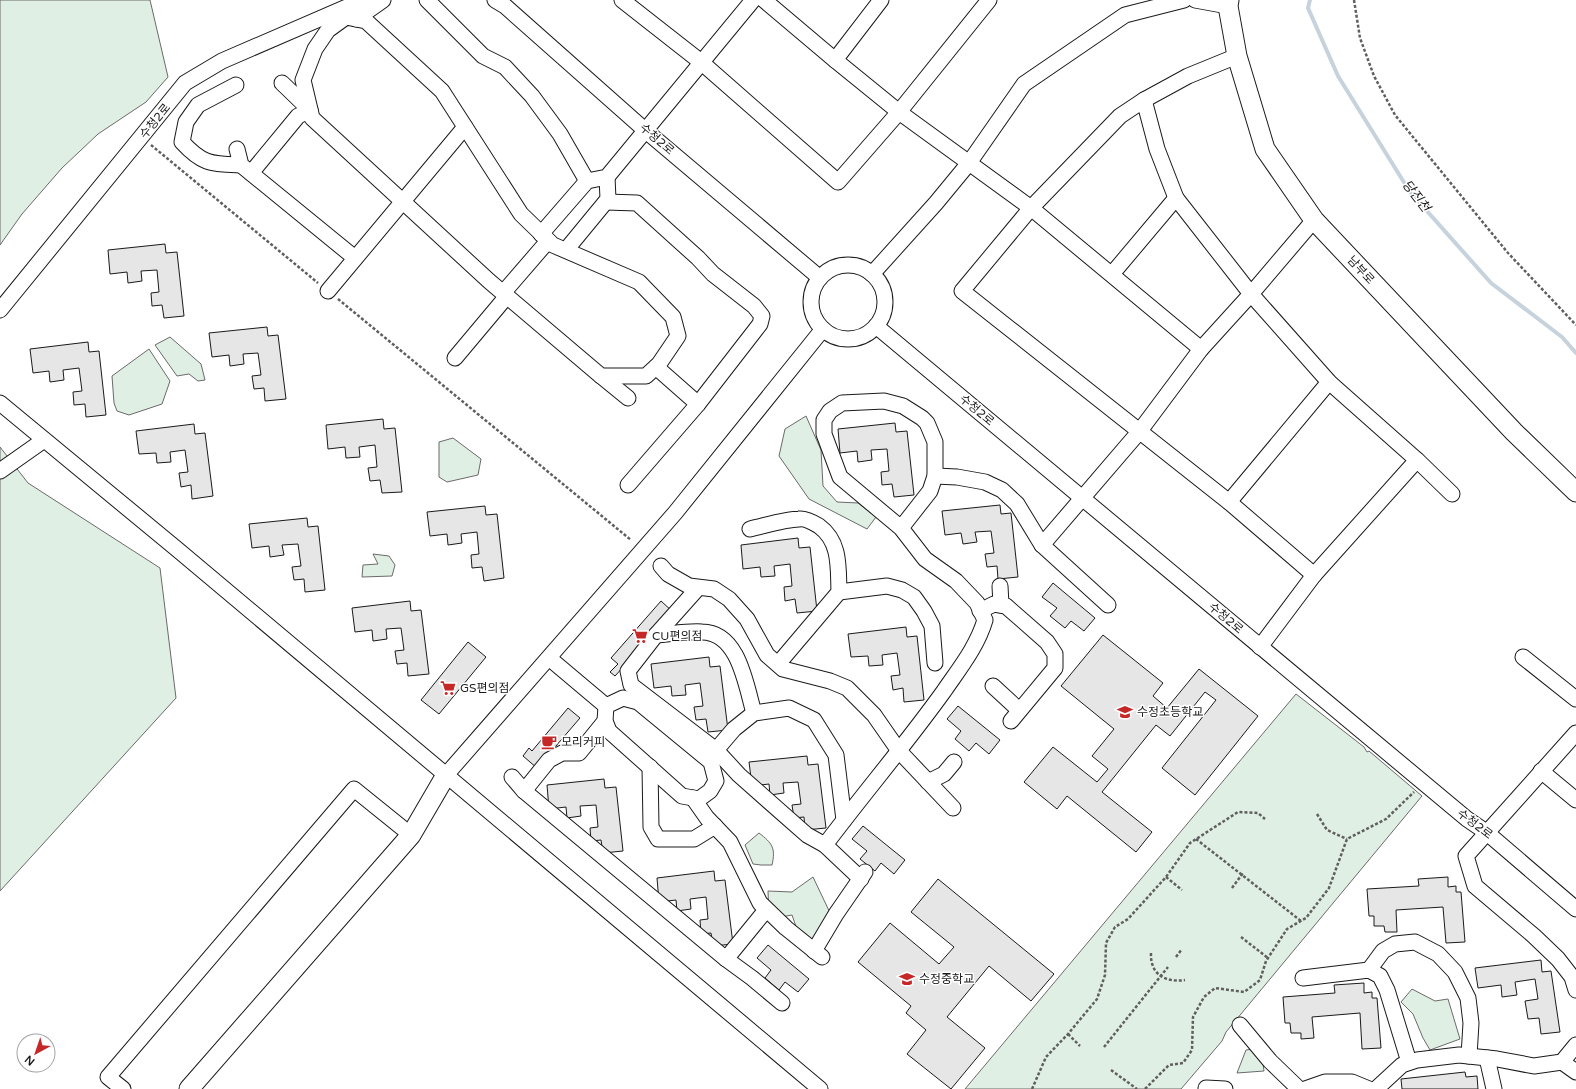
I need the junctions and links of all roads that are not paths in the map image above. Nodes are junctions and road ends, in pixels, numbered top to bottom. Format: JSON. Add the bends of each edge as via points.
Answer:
{"nodes":[{"id":1,"x":363,"y":0,"type":"edge"},
{"id":2,"x":383,"y":0,"type":"edge"},
{"id":3,"x":427,"y":0,"type":"edge"},
{"id":4,"x":622,"y":0,"type":"edge"},
{"id":5,"x":753,"y":0,"type":"edge"},
{"id":6,"x":764,"y":0,"type":"edge"},
{"id":7,"x":881,"y":0,"type":"edge"},
{"id":8,"x":989,"y":0,"type":"edge"},
{"id":9,"x":1184,"y":0,"type":"edge"},
{"id":10,"x":1195,"y":0,"type":"edge"},
{"id":11,"x":503,"y":2,"type":"edge"},
{"id":12,"x":1229,"y":3,"type":"edge"},
{"id":13,"x":356,"y":19,"type":"junction"},
{"id":14,"x":1236,"y":56,"type":"junction"},
{"id":15,"x":835,"y":60,"type":"junction"},
{"id":16,"x":701,"y":62,"type":"junction"},
{"id":17,"x":282,"y":83,"type":"dead end"},
{"id":18,"x":236,"y":85,"type":"dead end"},
{"id":19,"x":1144,"y":100,"type":"junction"},
{"id":20,"x":310,"y":110,"type":"junction"},
{"id":21,"x":899,"y":112,"type":"junction"},
{"id":22,"x":465,"y":127,"type":"junction"},
{"id":23,"x":646,"y":130,"type":"junction"},
{"id":24,"x":237,"y":149,"type":"dead end"},
{"id":25,"x":969,"y":163,"type":"junction"},
{"id":26,"x":246,"y":169,"type":"junction"},
{"id":27,"x":606,"y":177,"type":"junction"},
{"id":28,"x":587,"y":181,"type":"junction"},
{"id":29,"x":1176,"y":198,"type":"junction"},
{"id":30,"x":402,"y":201,"type":"junction"},
{"id":31,"x":606,"y":202,"type":"junction"},
{"id":32,"x":1030,"y":208,"type":"junction"},
{"id":33,"x":1314,"y":220,"type":"junction"},
{"id":34,"x":545,"y":237,"type":"junction"},
{"id":35,"x":566,"y":250,"type":"junction"},
{"id":36,"x":355,"y":258,"type":"junction"},
{"id":37,"x":872,"y":274,"type":"junction"},
{"id":38,"x":1112,"y":274,"type":"junction"},
{"id":39,"x":820,"y":278,"type":"junction"},
{"id":40,"x":328,"y":290,"type":"road end"},
{"id":41,"x":1251,"y":294,"type":"junction"},
{"id":42,"x":505,"y":295,"type":"junction"},
{"id":43,"x":0,"y":310,"type":"edge"},
{"id":44,"x":876,"y":326,"type":"junction"},
{"id":45,"x":823,"y":329,"type":"junction"},
{"id":46,"x":1202,"y":349,"type":"junction"},
{"id":47,"x":456,"y":358,"type":"dead end"},
{"id":48,"x":656,"y":367,"type":"junction"},
{"id":49,"x":601,"y":376,"type":"junction"},
{"id":50,"x":1329,"y":382,"type":"junction"},
{"id":51,"x":628,"y":398,"type":"dead end"},
{"id":52,"x":0,"y":403,"type":"edge"},
{"id":53,"x":698,"y":404,"type":"junction"},
{"id":54,"x":1140,"y":432,"type":"junction"},
{"id":55,"x":44,"y":440,"type":"junction"},
{"id":56,"x":1417,"y":460,"type":"junction"},
{"id":57,"x":0,"y":471,"type":"edge"},
{"id":58,"x":936,"y":476,"type":"junction"},
{"id":59,"x":628,"y":485,"type":"dead end"},
{"id":60,"x":1576,"y":492,"type":"edge"},
{"id":61,"x":1452,"y":494,"type":"dead end"},
{"id":62,"x":1083,"y":498,"type":"junction"},
{"id":63,"x":1229,"y":502,"type":"junction"},
{"id":64,"x":901,"y":528,"type":"junction"},
{"id":65,"x":750,"y":529,"type":"dead end"},
{"id":66,"x":1042,"y":545,"type":"junction"},
{"id":67,"x":661,"y":566,"type":"dead end"},
{"id":68,"x":1314,"y":575,"type":"junction"},
{"id":69,"x":1000,"y":586,"type":"dead end"},
{"id":70,"x":698,"y":588,"type":"junction"},
{"id":71,"x":839,"y":592,"type":"junction"},
{"id":72,"x":1001,"y":605,"type":"junction"},
{"id":73,"x":1108,"y":605,"type":"dead end"},
{"id":74,"x":980,"y":611,"type":"junction"},
{"id":75,"x":656,"y":636,"type":"junction"},
{"id":76,"x":1260,"y":646,"type":"junction"},
{"id":77,"x":548,"y":658,"type":"junction"},
{"id":78,"x":1523,"y":658,"type":"dead end"},
{"id":79,"x":935,"y":663,"type":"dead end"},
{"id":80,"x":778,"y":664,"type":"junction"},
{"id":81,"x":993,"y":686,"type":"dead end"},
{"id":82,"x":633,"y":694,"type":"junction"},
{"id":83,"x":1576,"y":699,"type":"edge"},
{"id":84,"x":606,"y":706,"type":"junction"},
{"id":85,"x":754,"y":713,"type":"junction"},
{"id":86,"x":605,"y":721,"type":"junction"},
{"id":87,"x":1576,"y":733,"type":"edge"},
{"id":88,"x":716,"y":750,"type":"junction"},
{"id":89,"x":899,"y":751,"type":"junction"},
{"id":90,"x":954,"y":762,"type":"dead end"},
{"id":91,"x":650,"y":767,"type":"junction"},
{"id":92,"x":1541,"y":771,"type":"junction"},
{"id":93,"x":446,"y":776,"type":"junction"},
{"id":94,"x":512,"y":777,"type":"dead end"},
{"id":95,"x":928,"y":782,"type":"junction"},
{"id":96,"x":524,"y":791,"type":"junction"},
{"id":97,"x":693,"y":798,"type":"junction"},
{"id":98,"x":1576,"y":800,"type":"edge"},
{"id":99,"x":953,"y":808,"type":"dead end"},
{"id":100,"x":844,"y":820,"type":"junction"},
{"id":101,"x":715,"y":826,"type":"junction"},
{"id":102,"x":1486,"y":832,"type":"junction"},
{"id":103,"x":411,"y":835,"type":"junction"},
{"id":104,"x":825,"y":845,"type":"junction"},
{"id":105,"x":1576,"y":909,"type":"edge"},
{"id":106,"x":766,"y":910,"type":"junction"},
{"id":107,"x":726,"y":959,"type":"junction"},
{"id":108,"x":1369,"y":970,"type":"junction"},
{"id":109,"x":1303,"y":978,"type":"dead end"},
{"id":110,"x":1576,"y":990,"type":"edge"},
{"id":111,"x":782,"y":1003,"type":"dead end"},
{"id":112,"x":1240,"y":1025,"type":"dead end"},
{"id":113,"x":1576,"y":1045,"type":"edge"},
{"id":114,"x":1469,"y":1056,"type":"junction"},
{"id":115,"x":1487,"y":1058,"type":"junction"},
{"id":116,"x":1408,"y":1062,"type":"junction"},
{"id":117,"x":1562,"y":1062,"type":"junction"},
{"id":118,"x":1576,"y":1072,"type":"edge"},
{"id":119,"x":1206,"y":1088,"type":"dead end"},
{"id":120,"x":123,"y":1089,"type":"edge"},
{"id":121,"x":189,"y":1089,"type":"edge"},
{"id":122,"x":820,"y":1089,"type":"edge"},
{"id":123,"x":1225,"y":1089,"type":"edge"},
{"id":124,"x":1298,"y":1089,"type":"edge"},
{"id":125,"x":1305,"y":1089,"type":"edge"},
{"id":126,"x":1369,"y":1089,"type":"edge"},
{"id":127,"x":1376,"y":1089,"type":"edge"},
{"id":128,"x":1494,"y":1089,"type":"edge"}],
"edges":[{"from":1,"to":43,"type":"street","name":"수청2로","via":[[222,61],[185,83]]},
{"from":2,"to":13,"type":"street"},
{"from":3,"to":28,"type":"street","via":[[482,56],[505,67],[532,96],[560,134]]},
{"from":4,"to":16,"type":"street"},
{"from":5,"to":16,"type":"street"},
{"from":6,"to":15,"type":"street"},
{"from":7,"to":15,"type":"street"},
{"from":8,"to":21,"type":"street"},
{"from":9,"to":25,"type":"street","via":[[1125,15],[1024,84]]},
{"from":10,"to":12,"type":"street"},
{"from":11,"to":23,"type":"street","name":"수청2로"},
{"from":12,"to":14,"type":"main road","name":"남부로"},
{"from":13,"to":20,"type":"street","via":[[346,17],[328,30],[315,49],[303,80]]},
{"from":13,"to":22,"type":"street","via":[[366,21],[442,91]]},
{"from":14,"to":19,"type":"street","via":[[1188,76]]},
{"from":14,"to":33,"type":"main road","name":"남부로","via":[[1265,149]]},
{"from":15,"to":21,"type":"street"},
{"from":16,"to":21,"type":"street","via":[[838,182]]},
{"from":16,"to":23,"type":"street"},
{"from":17,"to":20,"type":"street"},
{"from":18,"to":26,"type":"street","via":[[198,105],[186,122],[182,142],[193,154],[213,164]]},
{"from":19,"to":29,"type":"street","via":[[1157,149]]},
{"from":19,"to":32,"type":"street","via":[[1120,116]]},
{"from":20,"to":26,"type":"street","via":[[298,116]]},
{"from":20,"to":30,"type":"street","via":[[312,118]]},
{"from":21,"to":25,"type":"street"},
{"from":22,"to":30,"type":"street"},
{"from":22,"to":34,"type":"street","via":[[521,214]]},
{"from":23,"to":27,"type":"street"},
{"from":23,"to":39,"type":"street","name":"수청2로"},
{"from":24,"to":26,"type":"street"},
{"from":25,"to":32,"type":"street"},
{"from":25,"to":37,"type":"street"},
{"from":26,"to":36,"type":"street"},
{"from":27,"to":28,"type":"street"},
{"from":27,"to":31,"type":"street"},
{"from":28,"to":34,"type":"street"},
{"from":29,"to":38,"type":"street"},
{"from":29,"to":41,"type":"street"},
{"from":30,"to":36,"type":"street"},
{"from":30,"to":42,"type":"street"},
{"from":31,"to":35,"type":"street"},
{"from":31,"to":53,"type":"street","via":[[637,203],[713,274],[754,306],[762,316],[760,324]]},
{"from":32,"to":38,"type":"street"},
{"from":32,"to":54,"type":"street","via":[[962,291]]},
{"from":33,"to":41,"type":"street"},
{"from":33,"to":60,"type":"main road","name":"남부로","via":[[1509,426]]},
{"from":34,"to":35,"type":"street","via":[[553,245]]},
{"from":34,"to":42,"type":"street"},
{"from":35,"to":48,"type":"street","via":[[639,282],[673,318],[678,336]]},
{"from":36,"to":40,"type":"street"},
{"from":37,"to":39,"type":"street","via":[[864,269],[846,265],[827,271]]},
{"from":37,"to":44,"type":"street","via":[[879,281],[885,299],[884,309]]},
{"from":38,"to":46,"type":"street"},
{"from":39,"to":45,"type":"street","via":[[811,298],[814,315]]},
{"from":41,"to":46,"type":"street"},
{"from":41,"to":50,"type":"street"},
{"from":42,"to":47,"type":"street"},
{"from":42,"to":49,"type":"street"},
{"from":44,"to":45,"type":"street","via":[[856,338],[844,338]]},
{"from":44,"to":62,"type":"street","name":"수청2로"},
{"from":45,"to":77,"type":"street","via":[[675,513]]},
{"from":46,"to":54,"type":"street"},
{"from":48,"to":49,"type":"street","via":[[646,376]]},
{"from":48,"to":53,"type":"street"},
{"from":49,"to":51,"type":"street"},
{"from":50,"to":56,"type":"street"},
{"from":50,"to":63,"type":"street"},
{"from":52,"to":55,"type":"street"},
{"from":53,"to":59,"type":"street"},
{"from":54,"to":62,"type":"street"},
{"from":54,"to":63,"type":"street"},
{"from":55,"to":57,"type":"street"},
{"from":55,"to":93,"type":"street"},
{"from":56,"to":61,"type":"street"},
{"from":56,"to":68,"type":"street"},
{"from":58,"to":64,"type":"street","via":[[930,491]]},
{"from":58,"to":64,"type":"street","via":[[935,442],[927,423],[903,406],[884,401],[842,403],[830,411],[824,420],[824,434],[840,476]]},
{"from":58,"to":66,"type":"street","via":[[985,482],[1002,490],[1017,504]]},
{"from":62,"to":66,"type":"street"},
{"from":62,"to":76,"type":"street","name":"수청2로"},
{"from":63,"to":68,"type":"street"},
{"from":64,"to":74,"type":"street","via":[[925,559],[956,581],[977,603]]},
{"from":65,"to":71,"type":"street","via":[[800,518],[814,522],[826,531],[837,552]]},
{"from":66,"to":73,"type":"street"},
{"from":67,"to":70,"type":"street","via":[[668,574]]},
{"from":68,"to":76,"type":"street"},
{"from":69,"to":72,"type":"street"},
{"from":70,"to":75,"type":"street"},
{"from":70,"to":80,"type":"street","via":[[714,589],[729,599],[747,619],[767,655]]},
{"from":71,"to":79,"type":"street","via":[[887,586],[914,597],[932,626]]},
{"from":71,"to":80,"type":"street"},
{"from":72,"to":74,"type":"street","via":[[994,604]]},
{"from":72,"to":81,"type":"street","via":[[1006,606],[1047,642],[1055,654],[1054,668],[1015,716]]},
{"from":74,"to":89,"type":"street","via":[[985,620],[981,633],[965,661]]},
{"from":75,"to":82,"type":"street","via":[[628,671]]},
{"from":75,"to":85,"type":"street","via":[[703,631],[716,635],[730,645],[738,660]]},
{"from":76,"to":102,"type":"street","name":"수청2로","via":[[1467,819]]},
{"from":77,"to":84,"type":"street"},
{"from":77,"to":93,"type":"street"},
{"from":78,"to":83,"type":"street"},
{"from":80,"to":89,"type":"street","via":[[783,669],[847,688],[874,715]]},
{"from":82,"to":84,"type":"street"},
{"from":82,"to":88,"type":"street"},
{"from":82,"to":97,"type":"street","via":[[638,702],[711,762],[716,781],[710,791],[699,799]]},
{"from":84,"to":86,"type":"street"},
{"from":85,"to":88,"type":"street","via":[[734,729]]},
{"from":85,"to":100,"type":"street","via":[[789,708],[814,720],[836,755]]},
{"from":86,"to":91,"type":"street","via":[[609,731]]},
{"from":86,"to":96,"type":"street","via":[[579,753],[562,753],[549,760]]},
{"from":87,"to":92,"type":"street"},
{"from":88,"to":104,"type":"street","via":[[739,775],[807,835]]},
{"from":89,"to":95,"type":"street"},
{"from":89,"to":100,"type":"street"},
{"from":90,"to":95,"type":"street","via":[[944,774]]},
{"from":91,"to":97,"type":"street","via":[[682,796]]},
{"from":91,"to":101,"type":"street","via":[[651,827],[658,839],[694,839]]},
{"from":92,"to":98,"type":"street"},
{"from":92,"to":102,"type":"street"},
{"from":93,"to":103,"type":"main road"},
{"from":93,"to":122,"type":"street"},
{"from":94,"to":96,"type":"street"},
{"from":95,"to":99,"type":"street"},
{"from":96,"to":107,"type":"street"},
{"from":97,"to":101,"type":"street"},
{"from":100,"to":104,"type":"street"},
{"from":101,"to":106,"type":"street","via":[[730,842],[760,904]]},
{"from":102,"to":105,"type":"street","name":"수청2로"},
{"from":102,"to":110,"type":"street","via":[[1466,856],[1475,886],[1558,960],[1572,977]]},
{"from":103,"to":120,"type":"street","via":[[354,789],[108,1077]]},
{"from":103,"to":121,"type":"main road"},
{"from":104,"to":106,"type":"street","via":[[863,876],[836,914],[818,954]]},
{"from":106,"to":107,"type":"street"},
{"from":107,"to":111,"type":"street"},
{"from":108,"to":109,"type":"street"},
{"from":108,"to":114,"type":"street","via":[[1383,951],[1395,944],[1415,942],[1438,954],[1454,972],[1468,998],[1471,1023]]},
{"from":108,"to":116,"type":"street","via":[[1380,976],[1387,990]]},
{"from":112,"to":124,"type":"street"},
{"from":113,"to":117,"type":"street"},
{"from":114,"to":115,"type":"street"},
{"from":114,"to":116,"type":"street"},
{"from":115,"to":117,"type":"street","via":[[1534,1066]]},
{"from":115,"to":128,"type":"street"},
{"from":116,"to":127,"type":"street"},
{"from":117,"to":118,"type":"street"},
{"from":119,"to":123,"type":"street"},
{"from":125,"to":126,"type":"street","via":[[1325,1082],[1352,1082]]}]}
